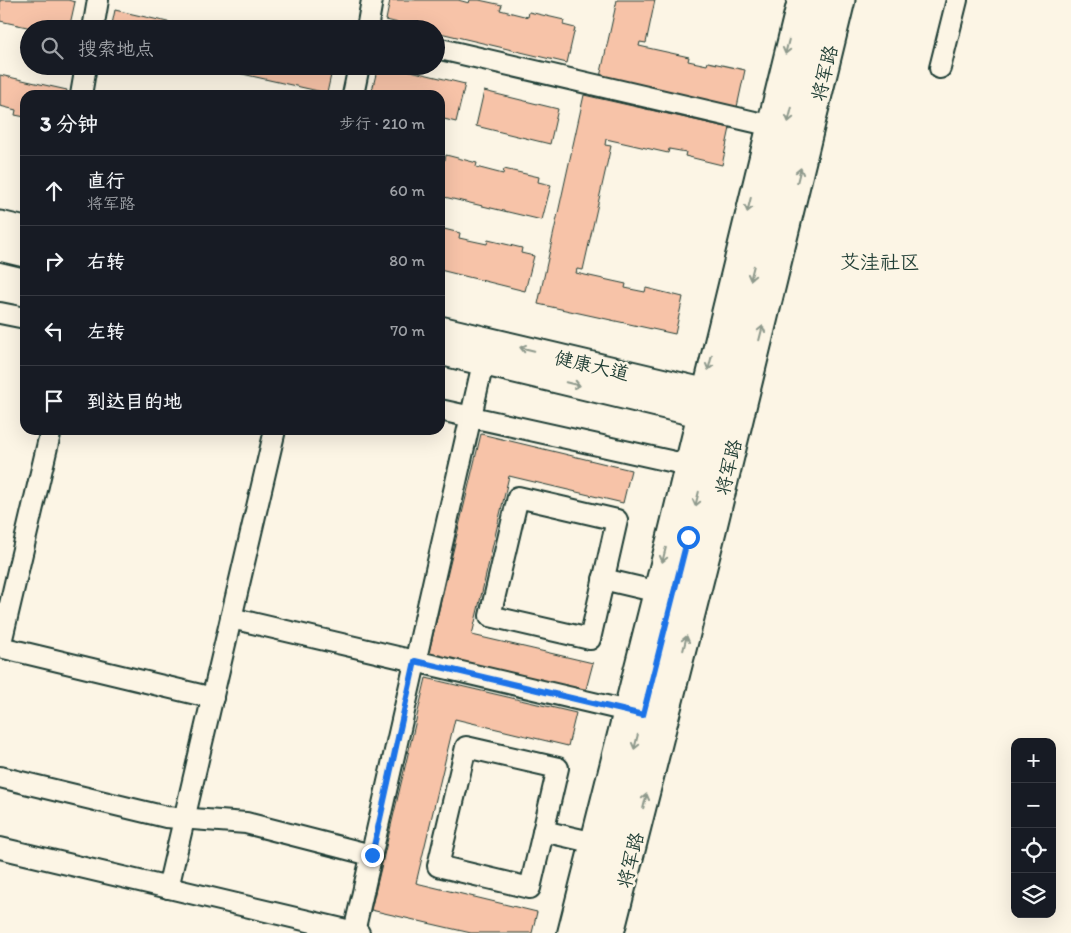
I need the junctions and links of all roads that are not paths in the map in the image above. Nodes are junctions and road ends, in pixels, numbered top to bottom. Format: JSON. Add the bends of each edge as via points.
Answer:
{"nodes":[{"id":1,"x":98,"y":0,"type":"edge"},
{"id":2,"x":372,"y":0,"type":"edge"},
{"id":3,"x":798,"y":0,"type":"edge"},
{"id":4,"x":818,"y":0,"type":"edge"},
{"id":5,"x":842,"y":0,"type":"edge"},
{"id":6,"x":957,"y":0,"type":"edge"},
{"id":7,"x":95,"y":20,"type":"edge"},
{"id":8,"x":368,"y":20,"type":"edge"},
{"id":9,"x":445,"y":50,"type":"edge"},
{"id":10,"x":940,"y":68,"type":"dead end"},
{"id":11,"x":84,"y":75,"type":"edge"},
{"id":12,"x":357,"y":75,"type":"edge"},
{"id":13,"x":82,"y":90,"type":"edge"},
{"id":14,"x":354,"y":90,"type":"edge"},
{"id":15,"x":768,"y":125,"type":"junction"},
{"id":16,"x":0,"y":224,"type":"edge"},
{"id":17,"x":20,"y":229,"type":"edge"},
{"id":18,"x":0,"y":248,"type":"edge"},
{"id":19,"x":20,"y":253,"type":"edge"},
{"id":20,"x":0,"y":313,"type":"edge"},
{"id":21,"x":20,"y":317,"type":"edge"},
{"id":22,"x":445,"y":330,"type":"edge"},
{"id":23,"x":445,"y":353,"type":"edge"},
{"id":24,"x":483,"y":363,"type":"junction"},
{"id":25,"x":721,"y":407,"type":"junction"},
{"id":26,"x":445,"y":411,"type":"edge"},
{"id":27,"x":471,"y":417,"type":"junction"},
{"id":28,"x":50,"y":435,"type":"edge"},
{"id":29,"x":275,"y":435,"type":"edge"},
{"id":30,"x":695,"y":466,"type":"junction"},
{"id":31,"x":603,"y":579,"type":"junction"},
{"id":32,"x":654,"y":591,"type":"junction"},
{"id":33,"x":232,"y":618,"type":"junction"},
{"id":34,"x":0,"y":647,"type":"edge"},
{"id":35,"x":415,"y":661,"type":"junction"},
{"id":36,"x":213,"y":698,"type":"junction"},
{"id":37,"x":634,"y":712,"type":"junction"},
{"id":38,"x":0,"y":777,"type":"edge"},
{"id":39,"x":185,"y":818,"type":"junction"},
{"id":40,"x":543,"y":831,"type":"junction"},
{"id":41,"x":591,"y":842,"type":"junction"},
{"id":42,"x":0,"y":848,"type":"edge"},
{"id":43,"x":372,"y":855,"type":"junction"},
{"id":44,"x":168,"y":888,"type":"junction"},
{"id":45,"x":357,"y":932,"type":"edge"},
{"id":46,"x":568,"y":933,"type":"edge"},
{"id":47,"x":587,"y":933,"type":"edge"},
{"id":48,"x":611,"y":933,"type":"edge"}],
"edges":[{"from":1,"to":7,"type":"street"},
{"from":2,"to":8,"type":"street"},
{"from":3,"to":15,"type":"street","one_way":true},
{"from":4,"to":25,"type":"main road","name":"将军路","one_way":true},
{"from":25,"to":5,"type":"main road","name":"将军路","one_way":true},
{"from":6,"to":10,"type":"street"},
{"from":9,"to":15,"type":"street"},
{"from":11,"to":13,"type":"street"},
{"from":12,"to":14,"type":"street"},
{"from":15,"to":25,"type":"street","one_way":true},
{"from":16,"to":17,"type":"main road"},
{"from":18,"to":19,"type":"main road"},
{"from":20,"to":21,"type":"street"},
{"from":25,"to":22,"type":"main road","name":"健康大道","one_way":true},
{"from":23,"to":24,"type":"main road","name":"健康大道"},
{"from":24,"to":25,"type":"main road","name":"健康大道","one_way":true},
{"from":24,"to":27,"type":"street"},
{"from":25,"to":30,"type":"main road","name":"将军路"},
{"from":48,"to":25,"type":"main road","name":"将军路","one_way":true},
{"from":26,"to":27,"type":"street"},
{"from":27,"to":30,"type":"street"},
{"from":27,"to":35,"type":"street"},
{"from":28,"to":34,"type":"street"},
{"from":29,"to":33,"type":"street"},
{"from":30,"to":32,"type":"street","one_way":true},
{"from":30,"to":37,"type":"main road","name":"将军路","one_way":true},
{"from":31,"to":31,"type":"street","via":[[590,639],[490,616],[518,497],[617,520]]},
{"from":31,"to":32,"type":"street"},
{"from":32,"to":37,"type":"street"},
{"from":33,"to":35,"type":"street"},
{"from":33,"to":36,"type":"street"},
{"from":34,"to":36,"type":"street"},
{"from":35,"to":37,"type":"street"},
{"from":35,"to":43,"type":"street"},
{"from":36,"to":39,"type":"street"},
{"from":37,"to":41,"type":"street"},
{"from":37,"to":47,"type":"main road","name":"将军路","one_way":true},
{"from":38,"to":39,"type":"street","via":[[166,817]]},
{"from":39,"to":43,"type":"street","via":[[246,823]]},
{"from":39,"to":44,"type":"street"},
{"from":40,"to":40,"type":"street","via":[[530,888],[438,866],[466,747],[558,768]]},
{"from":40,"to":41,"type":"street"},
{"from":41,"to":46,"type":"street"},
{"from":42,"to":44,"type":"street"},
{"from":43,"to":45,"type":"street"},
{"from":44,"to":45,"type":"street"}]}
